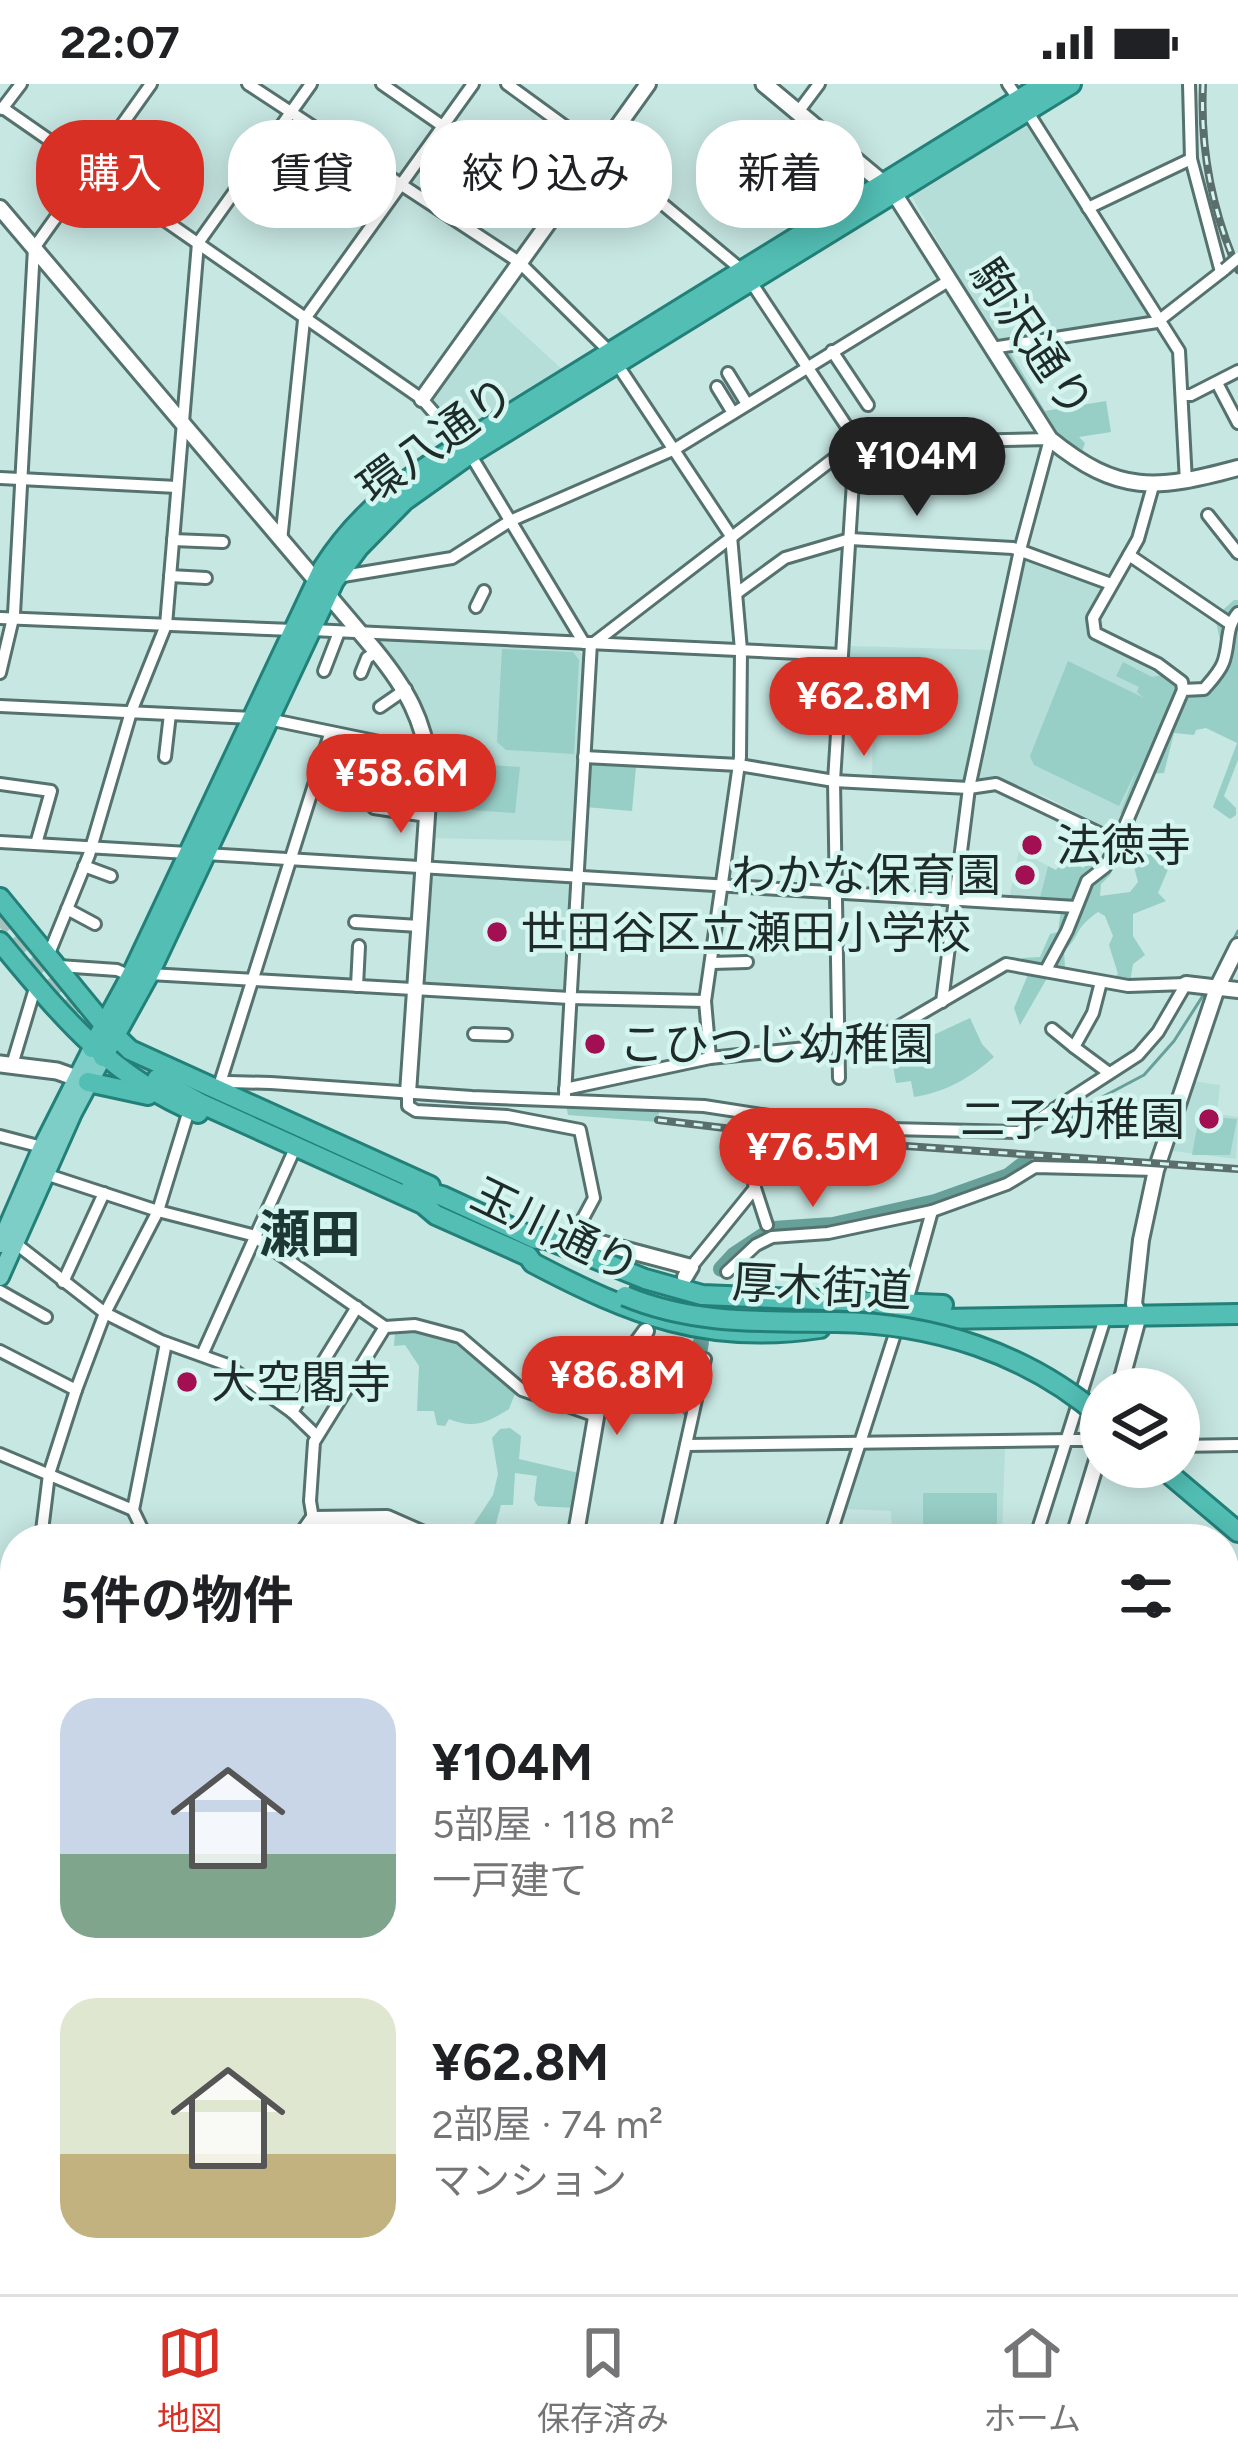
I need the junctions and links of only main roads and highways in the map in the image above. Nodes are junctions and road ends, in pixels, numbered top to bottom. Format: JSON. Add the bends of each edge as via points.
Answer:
{"nodes":[{"id":1,"x":764,"y":84,"type":"edge"},
{"id":2,"x":1044,"y":84,"type":"edge"},
{"id":3,"x":1071,"y":84,"type":"edge"},
{"id":4,"x":1018,"y":98,"type":"edge"},
{"id":5,"x":893,"y":194,"type":"junction"},
{"id":6,"x":466,"y":449,"type":"junction"},
{"id":7,"x":322,"y":588,"type":"junction"},
{"id":8,"x":0,"y":898,"type":"edge"},
{"id":9,"x":0,"y":943,"type":"edge"},
{"id":10,"x":8,"y":963,"type":"edge"},
{"id":11,"x":140,"y":975,"type":"junction"},
{"id":12,"x":72,"y":986,"type":"junction"},
{"id":13,"x":118,"y":1001,"type":"junction"},
{"id":14,"x":52,"y":1004,"type":"junction"},
{"id":15,"x":89,"y":1007,"type":"junction"},
{"id":16,"x":110,"y":1032,"type":"junction"},
{"id":17,"x":97,"y":1052,"type":"junction"},
{"id":18,"x":6,"y":1065,"type":"edge"},
{"id":19,"x":157,"y":1076,"type":"junction"},
{"id":20,"x":82,"y":1080,"type":"junction"},
{"id":21,"x":170,"y":1102,"type":"junction"},
{"id":22,"x":439,"y":1205,"type":"junction"},
{"id":23,"x":5,"y":1238,"type":"edge"},
{"id":24,"x":532,"y":1248,"type":"junction"},
{"id":25,"x":0,"y":1277,"type":"edge"},
{"id":26,"x":627,"y":1290,"type":"junction"},
{"id":27,"x":1238,"y":1302,"type":"edge"},
{"id":28,"x":1136,"y":1310,"type":"junction"},
{"id":29,"x":1238,"y":1314,"type":"edge"},
{"id":30,"x":1080,"y":1389,"type":"edge"},
{"id":31,"x":1080,"y":1402,"type":"edge"},
{"id":32,"x":1200,"y":1485,"type":"edge"},
{"id":33,"x":1185,"y":1488,"type":"edge"},
{"id":34,"x":1238,"y":1517,"type":"edge"},
{"id":35,"x":1228,"y":1524,"type":"edge"}],
"edges":[{"from":1,"to":5,"type":"main road","name":"駒沢通り"},
{"from":2,"to":4,"type":"highway","name":"環八通り"},
{"from":3,"to":4,"type":"highway","name":"環八通り"},
{"from":4,"to":5,"type":"highway","name":"環八通り"},
{"from":5,"to":6,"type":"highway","name":"環八通り"},
{"from":6,"to":7,"type":"highway","name":"環八通り","via":[[404,500]]},
{"from":6,"to":7,"type":"highway","name":"環八通り","via":[[400,482],[368,509],[331,556]]},
{"from":7,"to":11,"type":"highway","name":"環八通り"},
{"from":8,"to":12,"type":"highway"},
{"from":9,"to":10,"type":"highway"},
{"from":10,"to":14,"type":"highway"},
{"from":11,"to":13,"type":"highway","name":"環八通り"},
{"from":11,"to":16,"type":"highway","name":"環八通り"},
{"from":12,"to":14,"type":"highway","via":[[68,1003]]},
{"from":12,"to":15,"type":"highway"},
{"from":13,"to":15,"type":"highway"},
{"from":13,"to":16,"type":"highway","name":"環八通り"},
{"from":14,"to":17,"type":"highway"},
{"from":15,"to":16,"type":"highway"},
{"from":16,"to":17,"type":"highway","name":"環八通り"},
{"from":16,"to":19,"type":"highway"},
{"from":17,"to":19,"type":"highway"},
{"from":17,"to":20,"type":"main road","name":"環八通り"},
{"from":18,"to":20,"type":"main road"},
{"from":19,"to":21,"type":"highway"},
{"from":19,"to":22,"type":"highway","name":"玉川通り"},
{"from":19,"to":22,"type":"highway","via":[[218,1090],[430,1186]]},
{"from":20,"to":21,"type":"highway"},
{"from":20,"to":23,"type":"main road","name":"環八通り","via":[[42,1147]]},
{"from":20,"to":23,"type":"main road","name":"環八通り","via":[[45,1174]]},
{"from":21,"to":22,"type":"highway","via":[[420,1213]]},
{"from":22,"to":24,"type":"highway","name":"玉川通り"},
{"from":23,"to":25,"type":"main road","name":"環八通り"},
{"from":24,"to":26,"type":"highway","name":"厚木街道","via":[[541,1245]]},
{"from":24,"to":28,"type":"highway","name":"玉川通り","via":[[544,1238],[569,1241],[645,1280],[702,1295]]},
{"from":24,"to":28,"type":"highway","name":"玉川通り","via":[[550,1273],[636,1313],[694,1329],[764,1335],[889,1318]]},
{"from":26,"to":30,"type":"highway","name":"厚木街道","via":[[700,1305],[930,1320],[1032,1357]]},
{"from":26,"to":31,"type":"highway","name":"厚木街道","bridge":true,"via":[[668,1311],[724,1321],[933,1332],[1027,1365]]},
{"from":27,"to":28,"type":"highway","name":"玉川通り"},
{"from":28,"to":29,"type":"highway","name":"玉川通り"},
{"from":32,"to":34,"type":"highway"},
{"from":33,"to":35,"type":"highway"}]}
